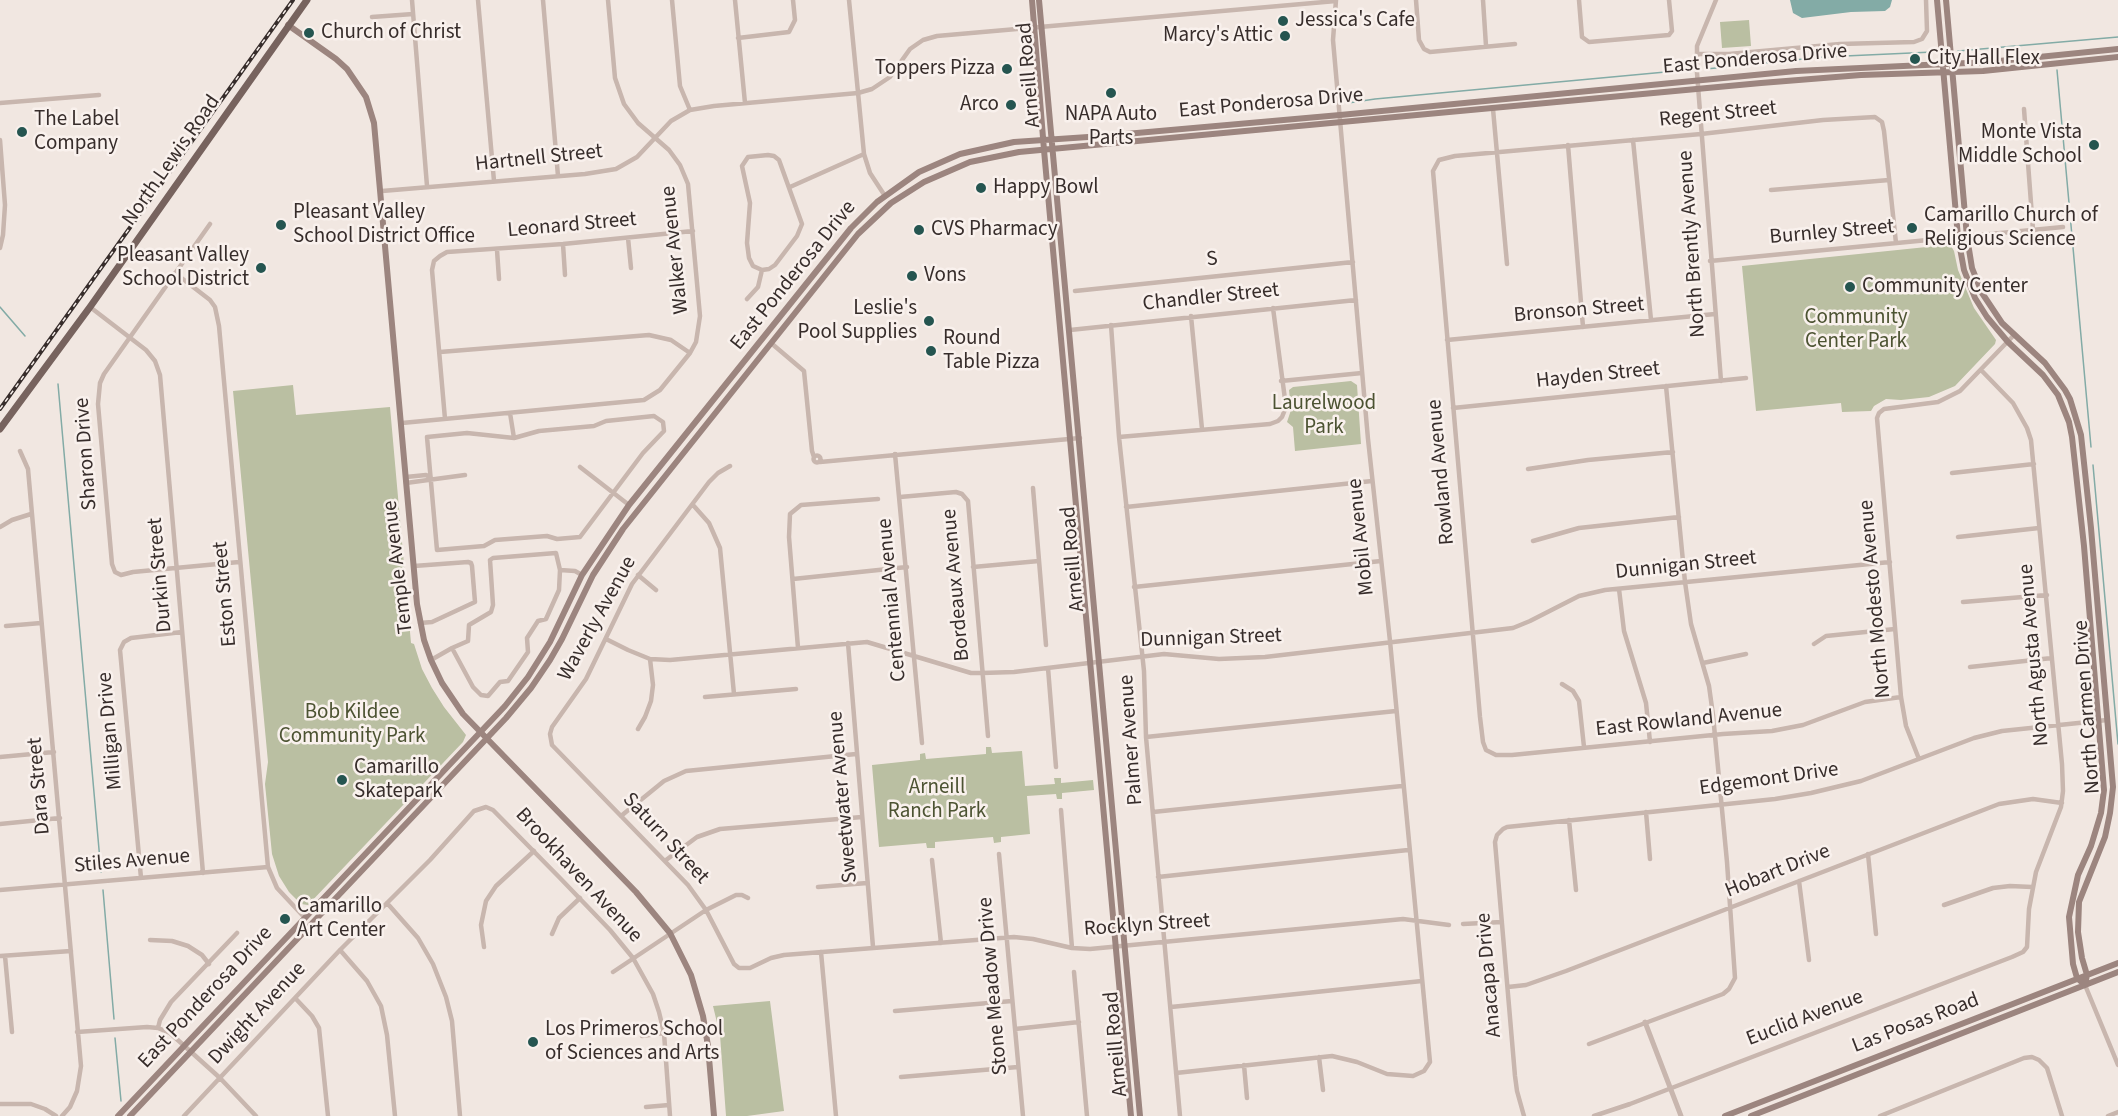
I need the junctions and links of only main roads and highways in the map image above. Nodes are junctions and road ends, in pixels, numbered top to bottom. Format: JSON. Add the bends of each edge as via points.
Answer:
{"nodes":[{"id":1,"x":307,"y":0,"type":"edge"},
{"id":2,"x":1032,"y":0,"type":"edge"},
{"id":3,"x":1039,"y":0,"type":"edge"},
{"id":4,"x":1937,"y":0,"type":"edge"},
{"id":5,"x":1946,"y":0,"type":"edge"},
{"id":6,"x":288,"y":25,"type":"junction"},
{"id":7,"x":1038,"y":27,"type":"junction"},
{"id":8,"x":2118,"y":49,"type":"edge"},
{"id":9,"x":2118,"y":57,"type":"edge"},
{"id":10,"x":1943,"y":64,"type":"junction"},
{"id":11,"x":1952,"y":64,"type":"junction"},
{"id":12,"x":1943,"y":72,"type":"junction"},
{"id":13,"x":1953,"y":72,"type":"junction"},
{"id":14,"x":1043,"y":140,"type":"junction"},
{"id":15,"x":1052,"y":140,"type":"junction"},
{"id":16,"x":1044,"y":150,"type":"junction"},
{"id":17,"x":1053,"y":150,"type":"junction"},
{"id":18,"x":938,"y":164,"type":"junction"},
{"id":19,"x":924,"y":182,"type":"junction"},
{"id":20,"x":0,"y":429,"type":"edge"},
{"id":21,"x":480,"y":733,"type":"junction"},
{"id":22,"x":486,"y":739,"type":"junction"},
{"id":23,"x":304,"y":918,"type":"junction"},
{"id":24,"x":311,"y":925,"type":"junction"},
{"id":25,"x":2118,"y":963,"type":"edge"},
{"id":26,"x":2118,"y":972,"type":"edge"},
{"id":27,"x":2087,"y":975,"type":"junction"},
{"id":28,"x":2077,"y":978,"type":"junction"},
{"id":29,"x":2085,"y":985,"type":"junction"},
{"id":30,"x":118,"y":1116,"type":"edge"},
{"id":31,"x":130,"y":1116,"type":"edge"},
{"id":32,"x":714,"y":1116,"type":"edge"},
{"id":33,"x":1131,"y":1116,"type":"edge"},
{"id":34,"x":1140,"y":1116,"type":"edge"},
{"id":35,"x":1725,"y":1116,"type":"edge"},
{"id":36,"x":1751,"y":1116,"type":"edge"}],
"edges":[{"from":1,"to":6,"type":"main road","name":"North Lewis Road"},
{"from":2,"to":7,"type":"main road","name":"Arneill Road"},
{"from":3,"to":7,"type":"main road","name":"Arneill Road"},
{"from":4,"to":10,"type":"main road","name":"North Carmen Drive"},
{"from":5,"to":11,"type":"main road","name":"North Carmen Drive"},
{"from":6,"to":20,"type":"main road","name":"North Lewis Road"},
{"from":6,"to":21,"type":"main road","name":"Temple Avenue","via":[[342,64],[362,90],[374,123],[420,623],[442,683]]},
{"from":7,"to":14,"type":"main road","name":"Arneill Road"},
{"from":7,"to":15,"type":"main road","name":"Arneill Road"},
{"from":8,"to":11,"type":"main road","name":"East Ponderosa Drive"},
{"from":9,"to":13,"type":"main road","name":"East Ponderosa Drive"},
{"from":10,"to":11,"type":"main road","name":"East Ponderosa Drive"},
{"from":10,"to":12,"type":"main road","name":"North Carmen Drive"},
{"from":10,"to":15,"type":"main road","name":"East Ponderosa Drive","via":[[1796,71]]},
{"from":11,"to":13,"type":"main road","name":"North Carmen Drive"},
{"from":12,"to":13,"type":"main road","name":"East Ponderosa Drive"},
{"from":12,"to":17,"type":"main road","name":"East Ponderosa Drive","via":[[1698,89]]},
{"from":12,"to":28,"type":"main road","name":"North Carmen Drive","via":[[1964,270],[1987,317],[2048,381],[2069,422],[2104,790],[2102,813],[2078,875],[2069,916]]},
{"from":13,"to":27,"type":"main road","name":"North Carmen Drive","via":[[1972,268],[1982,293],[2002,322],[2056,377],[2070,399],[2081,435],[2113,787],[2104,837],[2081,894],[2078,912],[2079,943]]},
{"from":14,"to":15,"type":"main road","name":"East Ponderosa Drive"},
{"from":14,"to":16,"type":"main road","name":"Arneill Road"},
{"from":14,"to":18,"type":"main road","name":"East Ponderosa Drive","via":[[980,148]]},
{"from":15,"to":17,"type":"main road","name":"Arneill Road"},
{"from":16,"to":17,"type":"main road","name":"East Ponderosa Drive"},
{"from":16,"to":19,"type":"main road","name":"East Ponderosa Drive","via":[[982,158]]},
{"from":16,"to":33,"type":"main road","name":"Arneill Road"},
{"from":17,"to":34,"type":"main road","name":"Arneill Road"},
{"from":18,"to":19,"type":"main road","via":[[927,173]]},
{"from":18,"to":21,"type":"main road","name":"East Ponderosa Drive","via":[[885,196],[851,228],[629,505],[582,575],[550,642],[528,677]]},
{"from":19,"to":22,"type":"main road","name":"East Ponderosa Drive","via":[[891,203],[863,229],[611,546],[550,660]]},
{"from":21,"to":22,"type":"main road","name":"Temple Avenue"},
{"from":21,"to":23,"type":"main road","name":"East Ponderosa Drive"},
{"from":22,"to":24,"type":"main road","name":"East Ponderosa Drive"},
{"from":22,"to":32,"type":"main road","name":"Temple Avenue","via":[[636,892],[670,933],[691,975],[703,1016]]},
{"from":23,"to":24,"type":"main road"},
{"from":23,"to":30,"type":"main road","name":"East Ponderosa Drive"},
{"from":24,"to":31,"type":"main road","name":"East Ponderosa Drive"},
{"from":25,"to":27,"type":"main road","name":"Las Posas Road"},
{"from":26,"to":29,"type":"main road","name":"Las Posas Road"},
{"from":27,"to":28,"type":"main road","name":"Las Posas Road"},
{"from":27,"to":29,"type":"main road","name":"North Carmen Drive"},
{"from":28,"to":29,"type":"main road"},
{"from":28,"to":35,"type":"main road","name":"Las Posas Road"},
{"from":29,"to":36,"type":"main road","name":"Las Posas Road"}]}
